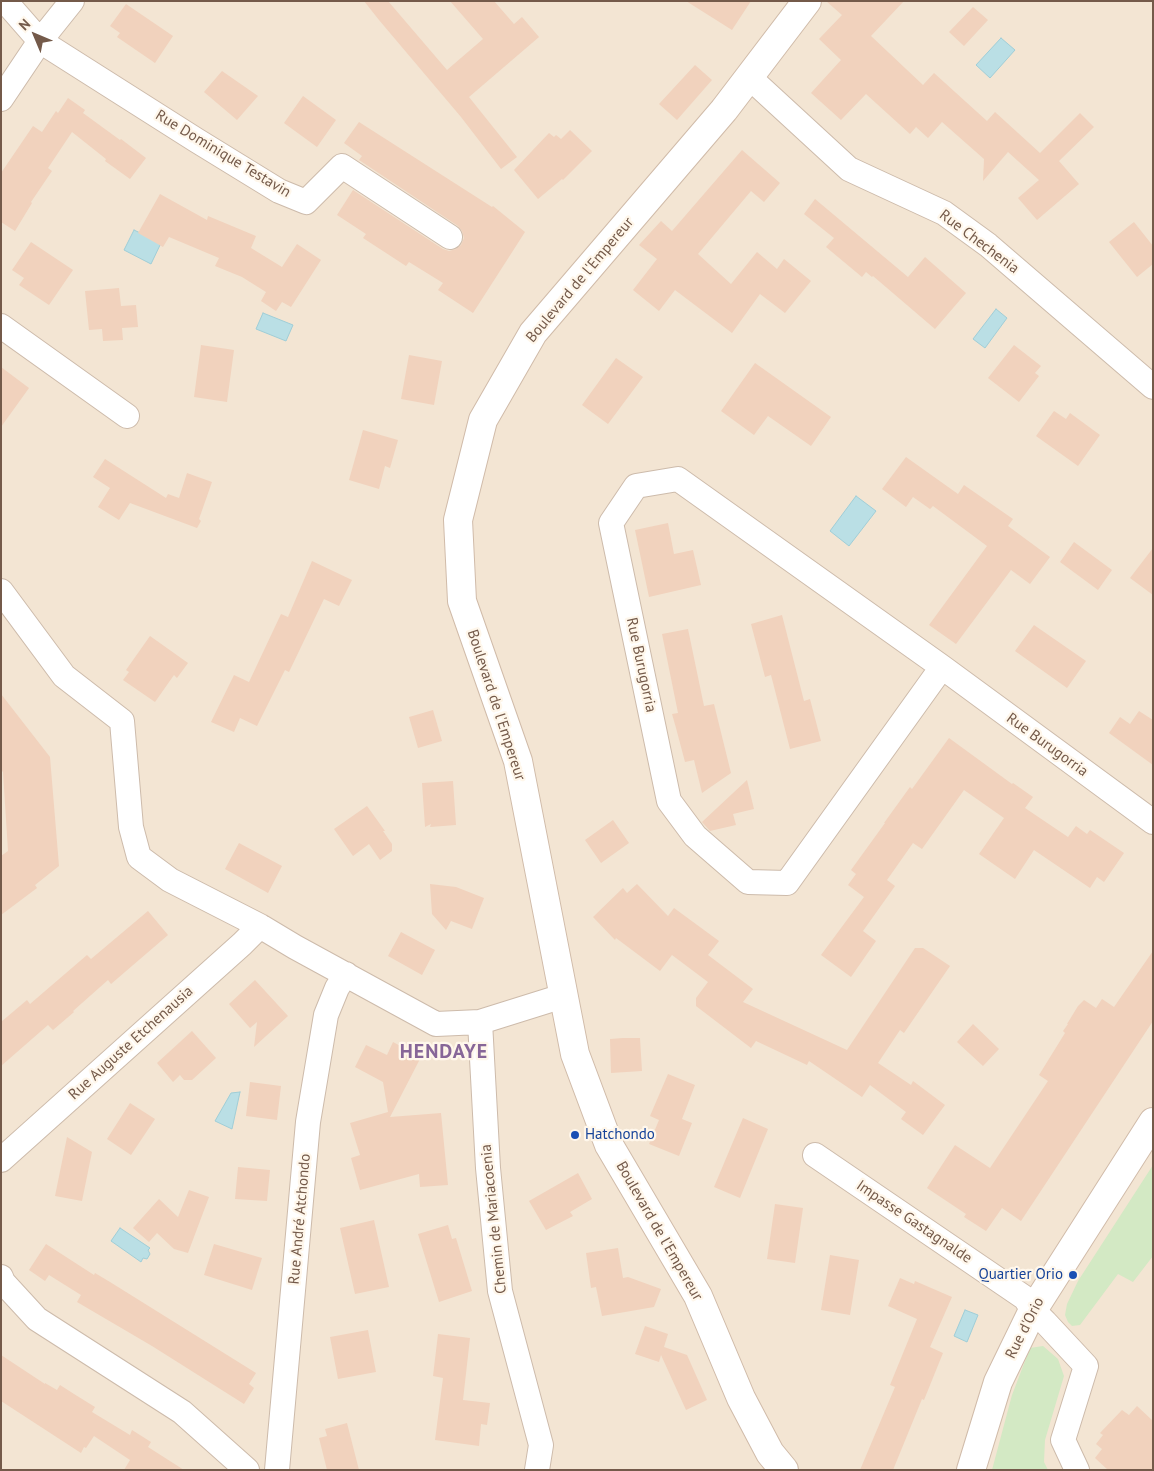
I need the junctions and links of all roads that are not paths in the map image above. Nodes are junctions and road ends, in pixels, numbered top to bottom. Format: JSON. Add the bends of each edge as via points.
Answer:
{"nodes":[{"id":1,"x":5,"y":1,"type":"edge"},
{"id":2,"x":72,"y":1,"type":"edge"},
{"id":3,"x":808,"y":1,"type":"edge"},
{"id":4,"x":40,"y":40,"type":"junction"},
{"id":5,"x":749,"y":77,"type":"junction"},
{"id":6,"x":1,"y":99,"type":"edge"},
{"id":7,"x":450,"y":237,"type":"dead end"},
{"id":8,"x":1,"y":326,"type":"edge"},
{"id":9,"x":1153,"y":387,"type":"edge"},
{"id":10,"x":127,"y":416,"type":"dead end"},
{"id":11,"x":4,"y":594,"type":"edge"},
{"id":12,"x":942,"y":667,"type":"junction"},
{"id":13,"x":1153,"y":822,"type":"edge"},
{"id":14,"x":260,"y":926,"type":"junction"},
{"id":15,"x":346,"y":974,"type":"junction"},
{"id":16,"x":562,"y":996,"type":"junction"},
{"id":17,"x":480,"y":1022,"type":"junction"},
{"id":18,"x":1153,"y":1122,"type":"edge"},
{"id":19,"x":815,"y":1155,"type":"dead end"},
{"id":20,"x":1,"y":1160,"type":"edge"},
{"id":21,"x":1,"y":1277,"type":"edge"},
{"id":22,"x":1032,"y":1310,"type":"junction"},
{"id":23,"x":247,"y":1470,"type":"edge"},
{"id":24,"x":277,"y":1470,"type":"edge"},
{"id":25,"x":538,"y":1470,"type":"edge"},
{"id":26,"x":784,"y":1470,"type":"edge"},
{"id":27,"x":972,"y":1470,"type":"edge"},
{"id":28,"x":1077,"y":1470,"type":"edge"}],
"edges":[{"from":1,"to":4,"type":"street"},
{"from":2,"to":4,"type":"street"},
{"from":3,"to":5,"type":"main road","name":"Boulevard de l'Empereur"},
{"from":4,"to":6,"type":"street"},
{"from":4,"to":7,"type":"street","name":"Rue Dominique Testavin","via":[[279,191],[306,202],[342,166]]},
{"from":5,"to":9,"type":"street","name":"Rue Chechenia","via":[[849,169],[944,213],[988,245]]},
{"from":5,"to":16,"type":"main road","name":"Boulevard de l'Empereur","via":[[533,333],[483,420],[458,520],[462,601],[518,761]]},
{"from":8,"to":10,"type":"street"},
{"from":11,"to":14,"type":"street","via":[[64,676],[122,721],[131,828],[139,857],[170,880]]},
{"from":12,"to":12,"type":"street","name":"Rue Burugorria","via":[[787,883],[748,882],[695,836],[669,801],[611,523],[636,486],[678,479]]},
{"from":12,"to":13,"type":"street","name":"Rue Burugorria"},
{"from":14,"to":15,"type":"street"},
{"from":14,"to":20,"type":"street","name":"Rue Auguste Etchenausia"},
{"from":15,"to":17,"type":"street","via":[[436,1024]]},
{"from":15,"to":24,"type":"street","name":"Rue André Atchondo","via":[[326,1015],[308,1122]]},
{"from":16,"to":17,"type":"street"},
{"from":16,"to":26,"type":"main road","name":"Boulevard de l'Empereur","via":[[575,1054],[609,1145],[698,1296],[741,1398],[770,1453]]},
{"from":17,"to":25,"type":"street","name":"Chemin de Mariacoenia","via":[[488,1168],[500,1291],[541,1445]]},
{"from":18,"to":22,"type":"main road","name":"Rue d'Orio"},
{"from":19,"to":22,"type":"street","name":"Impasse Gastagnalde","via":[[1025,1298]]},
{"from":21,"to":23,"type":"street","via":[[37,1319],[182,1412]]},
{"from":22,"to":27,"type":"main road","name":"Rue d'Orio","via":[[998,1382]]},
{"from":22,"to":28,"type":"street","name":"Impasse Gastagnalde","via":[[1086,1366],[1063,1440]]}]}
